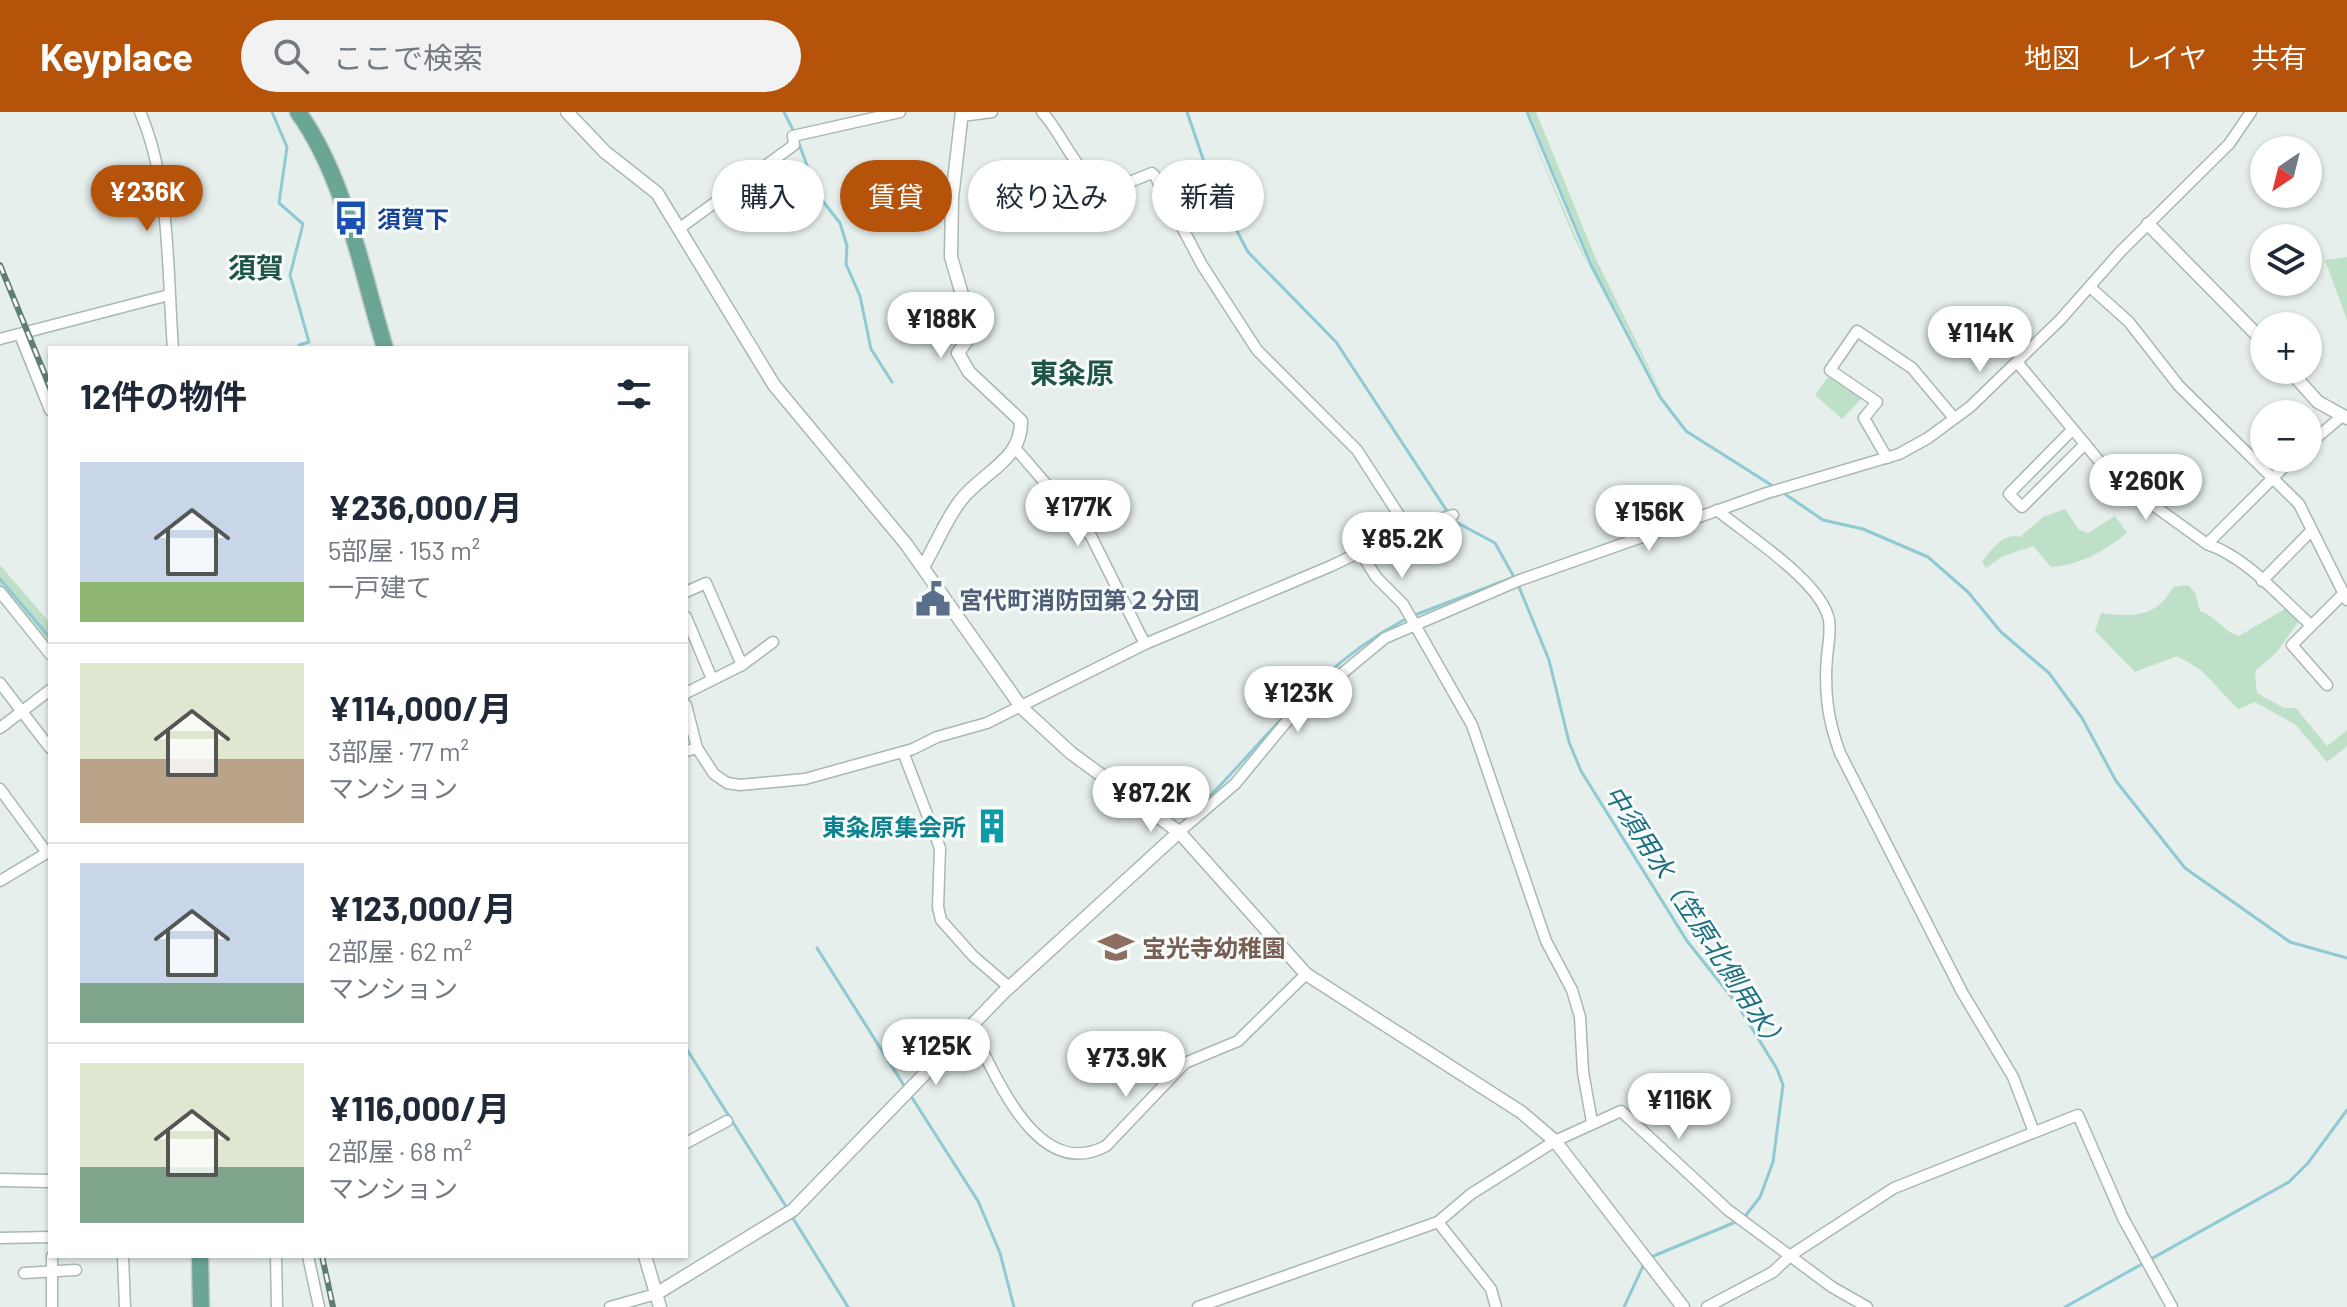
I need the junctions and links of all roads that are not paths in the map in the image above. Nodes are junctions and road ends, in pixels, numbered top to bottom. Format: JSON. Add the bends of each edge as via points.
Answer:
{"nodes":[{"id":1,"x":140,"y":112,"type":"edge"},
{"id":2,"x":298,"y":112,"type":"edge"},
{"id":3,"x":567,"y":112,"type":"edge"},
{"id":4,"x":900,"y":112,"type":"edge"},
{"id":5,"x":992,"y":112,"type":"edge"},
{"id":6,"x":1042,"y":112,"type":"edge"},
{"id":7,"x":2251,"y":112,"type":"edge"},
{"id":8,"x":962,"y":114,"type":"edge"},
{"id":9,"x":2148,"y":224,"type":"junction"},
{"id":10,"x":680,"y":228,"type":"junction"},
{"id":11,"x":2091,"y":288,"type":"junction"},
{"id":12,"x":169,"y":295,"type":"junction"},
{"id":13,"x":2250,"y":328,"type":"edge"},
{"id":14,"x":20,"y":335,"type":"junction"},
{"id":15,"x":0,"y":339,"type":"edge"},
{"id":16,"x":173,"y":346,"type":"edge"},
{"id":17,"x":384,"y":346,"type":"edge"},
{"id":18,"x":2017,"y":362,"type":"junction"},
{"id":19,"x":2302,"y":384,"type":"edge"},
{"id":20,"x":48,"y":405,"type":"edge"},
{"id":21,"x":1954,"y":418,"type":"junction"},
{"id":22,"x":2344,"y":418,"type":"edge"},
{"id":23,"x":2072,"y":430,"type":"junction"},
{"id":24,"x":2322,"y":434,"type":"edge"},
{"id":25,"x":2085,"y":444,"type":"junction"},
{"id":26,"x":1016,"y":449,"type":"junction"},
{"id":27,"x":1887,"y":458,"type":"junction"},
{"id":28,"x":2277,"y":472,"type":"edge"},
{"id":29,"x":2273,"y":476,"type":"junction"},
{"id":30,"x":1717,"y":510,"type":"junction"},
{"id":31,"x":1453,"y":515,"type":"dead end"},
{"id":32,"x":1408,"y":529,"type":"junction"},
{"id":33,"x":2312,"y":530,"type":"junction"},
{"id":34,"x":2207,"y":544,"type":"junction"},
{"id":35,"x":1361,"y":553,"type":"junction"},
{"id":36,"x":923,"y":567,"type":"junction"},
{"id":37,"x":2262,"y":581,"type":"junction"},
{"id":38,"x":688,"y":591,"type":"edge"},
{"id":39,"x":0,"y":592,"type":"edge"},
{"id":40,"x":2345,"y":597,"type":"edge"},
{"id":41,"x":688,"y":622,"type":"edge"},
{"id":42,"x":1413,"y":624,"type":"junction"},
{"id":43,"x":2311,"y":625,"type":"junction"},
{"id":44,"x":773,"y":642,"type":"dead end"},
{"id":45,"x":1145,"y":644,"type":"junction"},
{"id":46,"x":48,"y":652,"type":"edge"},
{"id":47,"x":742,"y":665,"type":"junction"},
{"id":48,"x":712,"y":679,"type":"junction"},
{"id":49,"x":0,"y":683,"type":"edge"},
{"id":50,"x":2327,"y":685,"type":"dead end"},
{"id":51,"x":48,"y":691,"type":"edge"},
{"id":52,"x":688,"y":692,"type":"edge"},
{"id":53,"x":1022,"y":708,"type":"junction"},
{"id":54,"x":21,"y":711,"type":"junction"},
{"id":55,"x":688,"y":720,"type":"edge"},
{"id":56,"x":0,"y":728,"type":"edge"},
{"id":57,"x":48,"y":745,"type":"edge"},
{"id":58,"x":692,"y":750,"type":"edge"},
{"id":59,"x":903,"y":752,"type":"junction"},
{"id":60,"x":0,"y":789,"type":"edge"},
{"id":61,"x":1179,"y":832,"type":"junction"},
{"id":62,"x":48,"y":851,"type":"edge"},
{"id":63,"x":48,"y":853,"type":"edge"},
{"id":64,"x":0,"y":881,"type":"edge"},
{"id":65,"x":1306,"y":974,"type":"junction"},
{"id":66,"x":1009,"y":987,"type":"junction"},
{"id":67,"x":970,"y":1026,"type":"junction"},
{"id":68,"x":727,"y":1121,"type":"dead end"},
{"id":69,"x":1592,"y":1122,"type":"junction"},
{"id":70,"x":2034,"y":1132,"type":"junction"},
{"id":71,"x":1555,"y":1141,"type":"junction"},
{"id":72,"x":688,"y":1142,"type":"edge"},
{"id":73,"x":0,"y":1180,"type":"edge"},
{"id":74,"x":48,"y":1181,"type":"edge"},
{"id":75,"x":1438,"y":1222,"type":"junction"},
{"id":76,"x":48,"y":1237,"type":"edge"},
{"id":77,"x":0,"y":1238,"type":"edge"},
{"id":78,"x":1791,"y":1255,"type":"junction"},
{"id":79,"x":52,"y":1258,"type":"edge"},
{"id":80,"x":123,"y":1258,"type":"edge"},
{"id":81,"x":200,"y":1258,"type":"edge"},
{"id":82,"x":276,"y":1258,"type":"edge"},
{"id":83,"x":308,"y":1258,"type":"edge"},
{"id":84,"x":646,"y":1258,"type":"edge"},
{"id":85,"x":76,"y":1270,"type":"dead end"},
{"id":86,"x":52,"y":1272,"type":"junction"},
{"id":87,"x":24,"y":1273,"type":"dead end"},
{"id":88,"x":658,"y":1301,"type":"edge"},
{"id":89,"x":52,"y":1307,"type":"edge"},
{"id":90,"x":125,"y":1307,"type":"edge"},
{"id":91,"x":201,"y":1307,"type":"edge"},
{"id":92,"x":277,"y":1307,"type":"edge"},
{"id":93,"x":319,"y":1307,"type":"edge"},
{"id":94,"x":610,"y":1307,"type":"edge"},
{"id":95,"x":1198,"y":1307,"type":"edge"},
{"id":96,"x":1496,"y":1307,"type":"edge"},
{"id":97,"x":1683,"y":1307,"type":"edge"},
{"id":98,"x":1707,"y":1307,"type":"edge"},
{"id":99,"x":1867,"y":1307,"type":"edge"},
{"id":100,"x":2172,"y":1307,"type":"edge"}],
"edges":[{"from":1,"to":12,"type":"street","via":[[158,171]]},
{"from":2,"to":17,"type":"main road","via":[[337,189]]},
{"from":3,"to":10,"type":"street","via":[[605,152],[657,193]]},
{"from":4,"to":10,"type":"street","via":[[793,136],[794,145]]},
{"from":5,"to":8,"type":"street"},
{"from":6,"to":32,"type":"street","via":[[1104,189],[1155,176],[1202,265],[1257,350],[1347,439]]},
{"from":7,"to":9,"type":"street","via":[[2229,144]]},
{"from":8,"to":26,"type":"street","via":[[951,257],[973,332],[958,353],[969,372],[1021,421]]},
{"from":9,"to":11,"type":"street"},
{"from":9,"to":13,"type":"street"},
{"from":10,"to":36,"type":"street","via":[[774,385]]},
{"from":11,"to":18,"type":"street"},
{"from":11,"to":29,"type":"street","via":[[2129,322],[2179,386]]},
{"from":12,"to":14,"type":"street"},
{"from":12,"to":16,"type":"street"},
{"from":14,"to":15,"type":"street"},
{"from":14,"to":20,"type":"street"},
{"from":18,"to":21,"type":"street"},
{"from":18,"to":23,"type":"street"},
{"from":19,"to":22,"type":"street"},
{"from":21,"to":27,"type":"street"},
{"from":21,"to":27,"type":"street","via":[[1912,368],[1857,331],[1830,370],[1877,402],[1864,418]]},
{"from":22,"to":24,"type":"street"},
{"from":23,"to":25,"type":"street"},
{"from":23,"to":25,"type":"street","via":[[2009,494],[2022,507]]},
{"from":25,"to":34,"type":"street","via":[[2110,474]]},
{"from":26,"to":36,"type":"street","via":[[961,500]]},
{"from":26,"to":45,"type":"street","via":[[1091,536]]},
{"from":27,"to":30,"type":"street"},
{"from":28,"to":29,"type":"street"},
{"from":29,"to":33,"type":"street","via":[[2299,504]]},
{"from":29,"to":34,"type":"street"},
{"from":30,"to":42,"type":"street"},
{"from":30,"to":70,"type":"street","via":[[1808,586],[1826,610],[1828,720],[1840,753],[1962,992],[2013,1077]]},
{"from":31,"to":32,"type":"street"},
{"from":32,"to":35,"type":"street"},
{"from":33,"to":37,"type":"street"},
{"from":33,"to":40,"type":"street"},
{"from":34,"to":37,"type":"street","via":[[2226,551]]},
{"from":35,"to":42,"type":"street"},
{"from":35,"to":45,"type":"street"},
{"from":36,"to":53,"type":"street"},
{"from":37,"to":43,"type":"street"},
{"from":38,"to":47,"type":"street","via":[[706,583]]},
{"from":39,"to":46,"type":"street"},
{"from":40,"to":43,"type":"street"},
{"from":41,"to":48,"type":"street"},
{"from":42,"to":61,"type":"street","via":[[1343,669],[1292,715],[1235,784]]},
{"from":42,"to":69,"type":"street","via":[[1472,725],[1546,941],[1572,990]]},
{"from":43,"to":50,"type":"street","via":[[2292,645]]},
{"from":44,"to":47,"type":"street"},
{"from":45,"to":53,"type":"street"},
{"from":47,"to":48,"type":"street"},
{"from":48,"to":52,"type":"street"},
{"from":49,"to":54,"type":"street"},
{"from":51,"to":54,"type":"street"},
{"from":53,"to":59,"type":"street"},
{"from":53,"to":61,"type":"street","via":[[1071,753]]},
{"from":54,"to":56,"type":"street"},
{"from":54,"to":57,"type":"street"},
{"from":55,"to":58,"type":"street"},
{"from":58,"to":59,"type":"street","via":[[714,774],[740,785],[805,779]]},
{"from":59,"to":66,"type":"street","via":[[940,848],[941,920]]},
{"from":60,"to":62,"type":"street"},
{"from":61,"to":65,"type":"street"},
{"from":61,"to":66,"type":"street"},
{"from":63,"to":64,"type":"street"},
{"from":65,"to":67,"type":"street","via":[[1238,1041],[1185,1063],[1106,1146],[1093,1153],[1065,1154],[1026,1126]]},
{"from":65,"to":71,"type":"street","via":[[1521,1112]]},
{"from":66,"to":67,"type":"street","via":[[1002,1002]]},
{"from":67,"to":88,"type":"street","via":[[793,1210]]},
{"from":68,"to":72,"type":"street"},
{"from":69,"to":71,"type":"street"},
{"from":69,"to":78,"type":"street","via":[[1621,1111],[1728,1210]]},
{"from":70,"to":78,"type":"street","via":[[1894,1188]]},
{"from":70,"to":100,"type":"street","via":[[2078,1115],[2123,1218]]},
{"from":71,"to":75,"type":"street","via":[[1471,1194]]},
{"from":71,"to":97,"type":"street"},
{"from":73,"to":74,"type":"street"},
{"from":75,"to":95,"type":"street"},
{"from":75,"to":96,"type":"street","via":[[1491,1289]]},
{"from":76,"to":77,"type":"street"},
{"from":78,"to":98,"type":"street","via":[[1773,1272]]},
{"from":78,"to":99,"type":"street"},
{"from":79,"to":86,"type":"street"},
{"from":80,"to":90,"type":"street"},
{"from":81,"to":91,"type":"main road"},
{"from":82,"to":92,"type":"street"},
{"from":83,"to":93,"type":"street"},
{"from":84,"to":88,"type":"street"},
{"from":85,"to":86,"type":"street"},
{"from":86,"to":87,"type":"street"},
{"from":86,"to":89,"type":"street"},
{"from":88,"to":94,"type":"street"}]}
